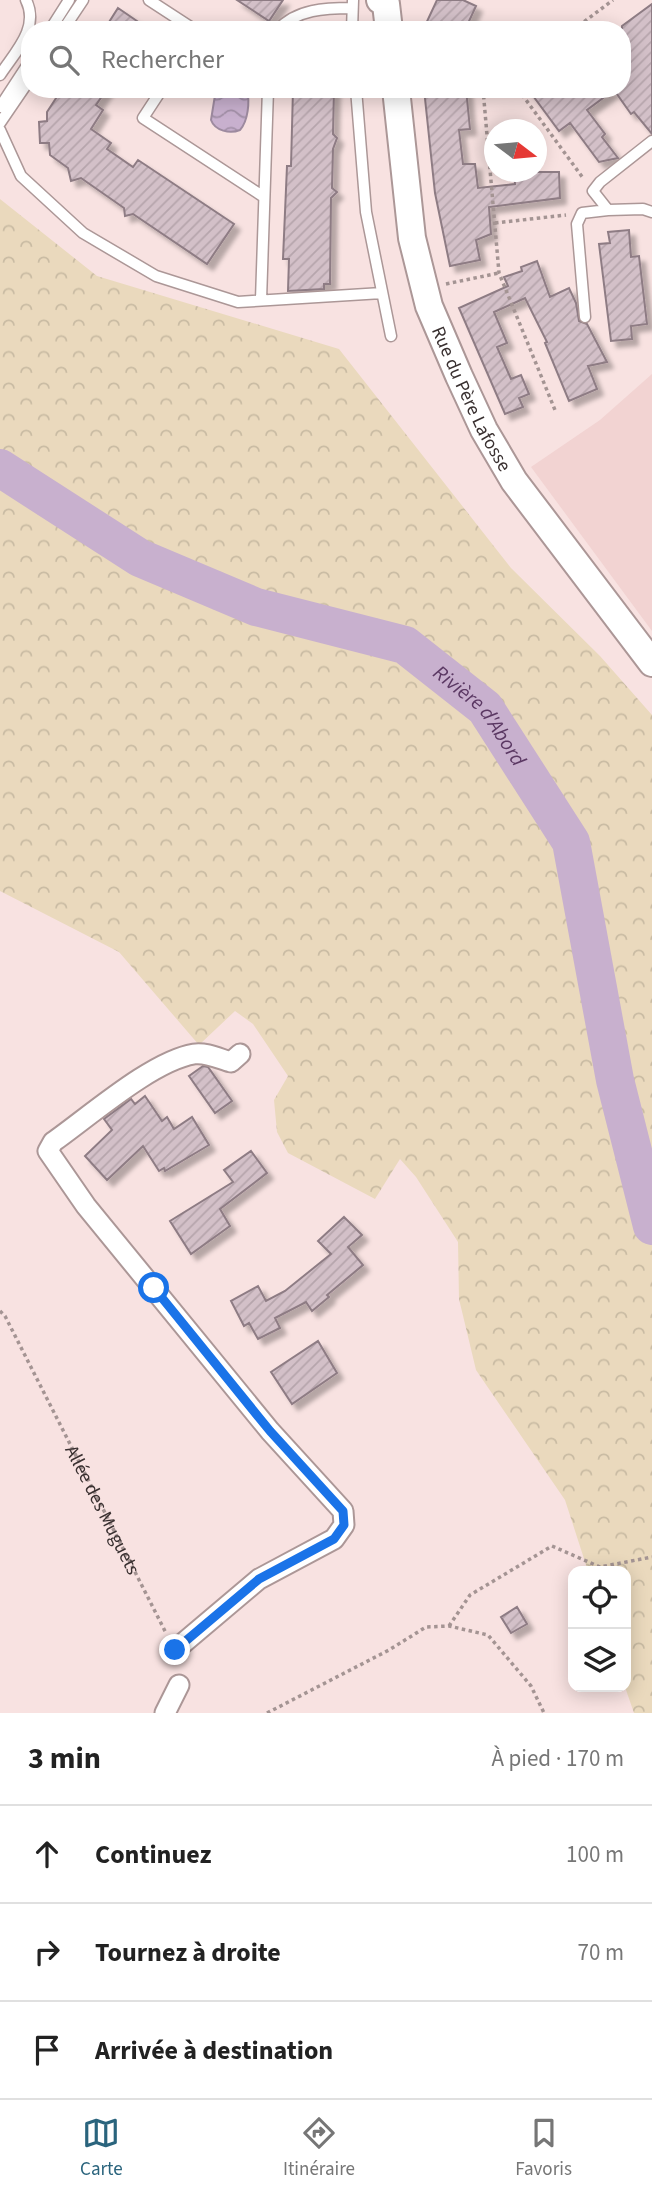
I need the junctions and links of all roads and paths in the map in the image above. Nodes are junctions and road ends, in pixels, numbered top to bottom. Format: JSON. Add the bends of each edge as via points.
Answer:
{"nodes":[{"id":1,"x":26,"y":0,"type":"edge"},
{"id":2,"x":69,"y":0,"type":"edge"},
{"id":3,"x":83,"y":0,"type":"edge"},
{"id":4,"x":149,"y":0,"type":"edge"},
{"id":5,"x":613,"y":0,"type":"edge"},
{"id":6,"x":352,"y":4,"type":"edge"},
{"id":7,"x":31,"y":21,"type":"edge"},
{"id":8,"x":56,"y":21,"type":"edge"},
{"id":9,"x":69,"y":21,"type":"edge"},
{"id":10,"x":181,"y":21,"type":"edge"},
{"id":11,"x":285,"y":21,"type":"edge"},
{"id":12,"x":585,"y":21,"type":"edge"},
{"id":13,"x":21,"y":44,"type":"edge"},
{"id":14,"x":0,"y":75,"type":"edge"},
{"id":15,"x":21,"y":75,"type":"edge"},
{"id":16,"x":21,"y":92,"type":"edge"},
{"id":17,"x":156,"y":98,"type":"edge"},
{"id":18,"x":268,"y":98,"type":"edge"},
{"id":19,"x":357,"y":98,"type":"edge"},
{"id":20,"x":397,"y":98,"type":"edge"},
{"id":21,"x":484,"y":98,"type":"edge"},
{"id":22,"x":525,"y":98,"type":"edge"},
{"id":23,"x":0,"y":107,"type":"edge"},
{"id":24,"x":0,"y":123,"type":"edge"},
{"id":25,"x":0,"y":130,"type":"edge"},
{"id":26,"x":652,"y":141,"type":"edge"},
{"id":27,"x":593,"y":191,"type":"junction"},
{"id":28,"x":264,"y":197,"type":"junction"},
{"id":29,"x":608,"y":210,"type":"junction"},
{"id":30,"x":652,"y":212,"type":"edge"},
{"id":31,"x":582,"y":213,"type":"junction"},
{"id":32,"x":495,"y":223,"type":"junction"},
{"id":33,"x":499,"y":273,"type":"junction"},
{"id":34,"x":425,"y":289,"type":"junction"},
{"id":35,"x":382,"y":293,"type":"junction"},
{"id":36,"x":261,"y":300,"type":"junction"},
{"id":37,"x":585,"y":317,"type":"dead end"},
{"id":38,"x":391,"y":336,"type":"dead end"},
{"id":39,"x":555,"y":410,"type":"dead end"},
{"id":40,"x":652,"y":663,"type":"edge"},
{"id":41,"x":240,"y":1055,"type":"dead end"},
{"id":42,"x":0,"y":1311,"type":"edge"},
{"id":43,"x":652,"y":1557,"type":"edge"},
{"id":44,"x":449,"y":1626,"type":"junction"},
{"id":45,"x":175,"y":1650,"type":"joint"},
{"id":46,"x":179,"y":1685,"type":"dead end"},
{"id":47,"x":165,"y":1713,"type":"edge"},
{"id":48,"x":267,"y":1713,"type":"edge"},
{"id":49,"x":544,"y":1713,"type":"edge"}],
"edges":[{"from":1,"to":7,"type":"lane"},
{"from":2,"to":8,"type":"lane"},
{"from":3,"to":9,"type":"lane"},
{"from":4,"to":10,"type":"lane"},
{"from":5,"to":12,"type":"path"},
{"from":6,"to":11,"type":"lane","via":[[322,8]]},
{"from":13,"to":14,"type":"lane"},
{"from":15,"to":23,"type":"lane"},
{"from":16,"to":24,"type":"lane"},
{"from":17,"to":28,"type":"lane","via":[[143,118]]},
{"from":18,"to":28,"type":"lane"},
{"from":19,"to":35,"type":"lane","via":[[366,212]]},
{"from":20,"to":34,"type":"street","name":"Rue du Père Lafosse","via":[[412,238]]},
{"from":21,"to":32,"type":"path"},
{"from":22,"to":27,"type":"path"},
{"from":25,"to":36,"type":"lane","via":[[21,176],[83,233],[156,276],[238,302]]},
{"from":26,"to":27,"type":"lane"},
{"from":27,"to":29,"type":"lane"},
{"from":28,"to":36,"type":"lane"},
{"from":29,"to":30,"type":"lane"},
{"from":29,"to":31,"type":"lane"},
{"from":31,"to":32,"type":"path"},
{"from":31,"to":37,"type":"lane","via":[[576,224]]},
{"from":32,"to":33,"type":"path"},
{"from":33,"to":34,"type":"path"},
{"from":33,"to":39,"type":"path"},
{"from":34,"to":40,"type":"street","name":"Rue du Père Lafosse","via":[[484,430],[514,481]]},
{"from":35,"to":36,"type":"lane"},
{"from":35,"to":38,"type":"lane"},
{"from":41,"to":45,"type":"street","via":[[231,1062],[195,1054],[157,1067],[53,1142],[48,1151],[86,1206],[270,1431],[343,1511],[344,1525],[334,1539],[259,1579]]},
{"from":42,"to":45,"type":"path","name":"Allée des Muguets"},
{"from":43,"to":44,"type":"path","via":[[600,1567],[552,1546],[470,1595]]},
{"from":44,"to":48,"type":"path","via":[[426,1627]]},
{"from":44,"to":49,"type":"path","via":[[488,1635],[531,1686]]},
{"from":46,"to":47,"type":"street"}]}
